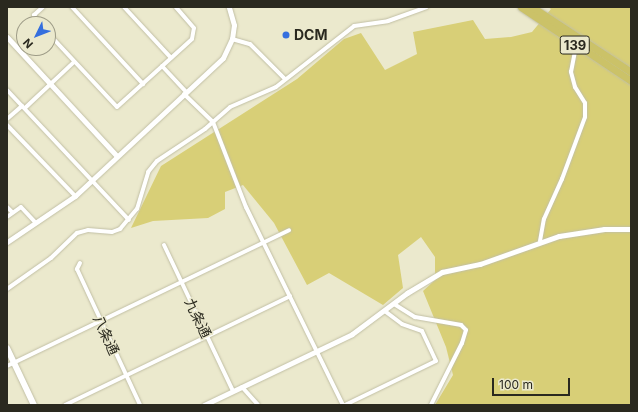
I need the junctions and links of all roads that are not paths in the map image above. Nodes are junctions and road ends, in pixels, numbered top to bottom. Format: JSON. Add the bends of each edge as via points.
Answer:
{"nodes":[{"id":1,"x":43,"y":7,"type":"edge"},
{"id":2,"x":72,"y":7,"type":"edge"},
{"id":3,"x":124,"y":7,"type":"edge"},
{"id":4,"x":176,"y":7,"type":"edge"},
{"id":5,"x":184,"y":7,"type":"edge"},
{"id":6,"x":229,"y":7,"type":"edge"},
{"id":7,"x":427,"y":7,"type":"edge"},
{"id":8,"x":521,"y":7,"type":"edge"},
{"id":9,"x":532,"y":7,"type":"edge"},
{"id":10,"x":180,"y":11,"type":"junction"},
{"id":11,"x":35,"y":16,"type":"edge"},
{"id":12,"x":7,"y":37,"type":"edge"},
{"id":13,"x":232,"y":39,"type":"junction"},
{"id":14,"x":56,"y":42,"type":"edge"},
{"id":15,"x":576,"y":46,"type":"junction"},
{"id":16,"x":171,"y":58,"type":"junction"},
{"id":17,"x":74,"y":62,"type":"junction"},
{"id":18,"x":162,"y":66,"type":"junction"},
{"id":19,"x":631,"y":72,"type":"edge"},
{"id":20,"x":285,"y":79,"type":"junction"},
{"id":21,"x":631,"y":81,"type":"edge"},
{"id":22,"x":50,"y":84,"type":"junction"},
{"id":23,"x":143,"y":84,"type":"junction"},
{"id":24,"x":7,"y":90,"type":"edge"},
{"id":25,"x":185,"y":93,"type":"junction"},
{"id":26,"x":23,"y":107,"type":"junction"},
{"id":27,"x":7,"y":119,"type":"edge"},
{"id":28,"x":213,"y":122,"type":"junction"},
{"id":29,"x":7,"y":125,"type":"edge"},
{"id":30,"x":118,"y":156,"type":"junction"},
{"id":31,"x":91,"y":180,"type":"junction"},
{"id":32,"x":75,"y":196,"type":"junction"},
{"id":33,"x":7,"y":207,"type":"edge"},
{"id":34,"x":12,"y":212,"type":"junction"},
{"id":35,"x":7,"y":217,"type":"edge"},
{"id":36,"x":129,"y":220,"type":"junction"},
{"id":37,"x":36,"y":223,"type":"junction"},
{"id":38,"x":631,"y":229,"type":"edge"},
{"id":39,"x":289,"y":230,"type":"dead end"},
{"id":40,"x":540,"y":241,"type":"junction"},
{"id":41,"x":7,"y":242,"type":"edge"},
{"id":42,"x":264,"y":242,"type":"junction"},
{"id":43,"x":164,"y":245,"type":"dead end"},
{"id":44,"x":80,"y":264,"type":"dead end"},
{"id":45,"x":180,"y":283,"type":"junction"},
{"id":46,"x":7,"y":289,"type":"edge"},
{"id":47,"x":290,"y":296,"type":"junction"},
{"id":48,"x":394,"y":304,"type":"junction"},
{"id":49,"x":385,"y":311,"type":"junction"},
{"id":50,"x":100,"y":323,"type":"junction"},
{"id":51,"x":206,"y":336,"type":"junction"},
{"id":52,"x":7,"y":348,"type":"edge"},
{"id":53,"x":317,"y":351,"type":"junction"},
{"id":54,"x":14,"y":362,"type":"junction"},
{"id":55,"x":7,"y":366,"type":"edge"},
{"id":56,"x":125,"y":376,"type":"junction"},
{"id":57,"x":242,"y":387,"type":"junction"},
{"id":58,"x":233,"y":391,"type":"junction"},
{"id":59,"x":34,"y":405,"type":"edge"},
{"id":60,"x":65,"y":405,"type":"edge"},
{"id":61,"x":140,"y":405,"type":"edge"},
{"id":62,"x":204,"y":405,"type":"edge"},
{"id":63,"x":258,"y":405,"type":"edge"},
{"id":64,"x":344,"y":405,"type":"edge"},
{"id":65,"x":431,"y":405,"type":"edge"}],
"edges":[{"from":1,"to":11,"type":"street"},
{"from":2,"to":23,"type":"street"},
{"from":3,"to":16,"type":"street"},
{"from":4,"to":10,"type":"street"},
{"from":5,"to":10,"type":"street"},
{"from":6,"to":13,"type":"street","via":[[234,25]]},
{"from":7,"to":20,"type":"street","via":[[388,20],[354,26]]},
{"from":8,"to":15,"type":"highway","number":"139"},
{"from":9,"to":19,"type":"highway","number":"139"},
{"from":10,"to":16,"type":"street","via":[[191,23],[194,34]]},
{"from":12,"to":22,"type":"street"},
{"from":13,"to":20,"type":"street","via":[[250,44]]},
{"from":13,"to":25,"type":"street","via":[[223,58]]},
{"from":14,"to":17,"type":"street"},
{"from":15,"to":21,"type":"highway","number":"139"},
{"from":15,"to":40,"type":"street","via":[[571,72],[575,86],[585,103],[585,117],[544,219]]},
{"from":16,"to":18,"type":"street"},
{"from":17,"to":22,"type":"street"},
{"from":17,"to":23,"type":"street","via":[[117,107]]},
{"from":18,"to":23,"type":"street"},
{"from":18,"to":25,"type":"street"},
{"from":20,"to":28,"type":"street","via":[[276,87],[230,107]]},
{"from":22,"to":26,"type":"street"},
{"from":22,"to":30,"type":"street"},
{"from":24,"to":26,"type":"street"},
{"from":25,"to":28,"type":"street"},
{"from":25,"to":30,"type":"street"},
{"from":26,"to":27,"type":"street"},
{"from":26,"to":31,"type":"street"},
{"from":28,"to":36,"type":"street","via":[[157,161],[148,172],[137,209]]},
{"from":28,"to":42,"type":"street","via":[[246,207]]},
{"from":29,"to":32,"type":"street"},
{"from":30,"to":31,"type":"street"},
{"from":31,"to":32,"type":"street"},
{"from":31,"to":36,"type":"street"},
{"from":32,"to":37,"type":"street"},
{"from":33,"to":34,"type":"street"},
{"from":34,"to":35,"type":"street"},
{"from":34,"to":37,"type":"street","via":[[21,207]]},
{"from":36,"to":46,"type":"street","via":[[112,232],[88,230],[78,233],[51,258]]},
{"from":37,"to":41,"type":"street"},
{"from":38,"to":40,"type":"street","via":[[604,229]]},
{"from":39,"to":42,"type":"street"},
{"from":40,"to":48,"type":"street","via":[[480,264],[442,272]]},
{"from":42,"to":45,"type":"street"},
{"from":42,"to":47,"type":"street"},
{"from":43,"to":45,"type":"street","name":"九条通"},
{"from":44,"to":50,"type":"street","name":"八条通","via":[[77,269]]},
{"from":45,"to":50,"type":"street"},
{"from":45,"to":51,"type":"street","name":"九条通"},
{"from":47,"to":51,"type":"street"},
{"from":47,"to":53,"type":"street"},
{"from":48,"to":49,"type":"street"},
{"from":48,"to":65,"type":"street","via":[[415,317],[461,325],[466,330]]},
{"from":49,"to":53,"type":"street","via":[[352,334]]},
{"from":49,"to":64,"type":"street","via":[[402,324],[422,331],[436,361]]},
{"from":50,"to":54,"type":"street"},
{"from":50,"to":56,"type":"street","name":"八条通"},
{"from":51,"to":56,"type":"street"},
{"from":51,"to":58,"type":"street","name":"九条通"},
{"from":52,"to":54,"type":"main road"},
{"from":53,"to":57,"type":"street"},
{"from":53,"to":64,"type":"street"},
{"from":54,"to":55,"type":"street"},
{"from":54,"to":59,"type":"main road"},
{"from":56,"to":60,"type":"street"},
{"from":56,"to":61,"type":"street","name":"八条通"},
{"from":57,"to":58,"type":"street"},
{"from":57,"to":63,"type":"street"},
{"from":58,"to":62,"type":"street"}]}
